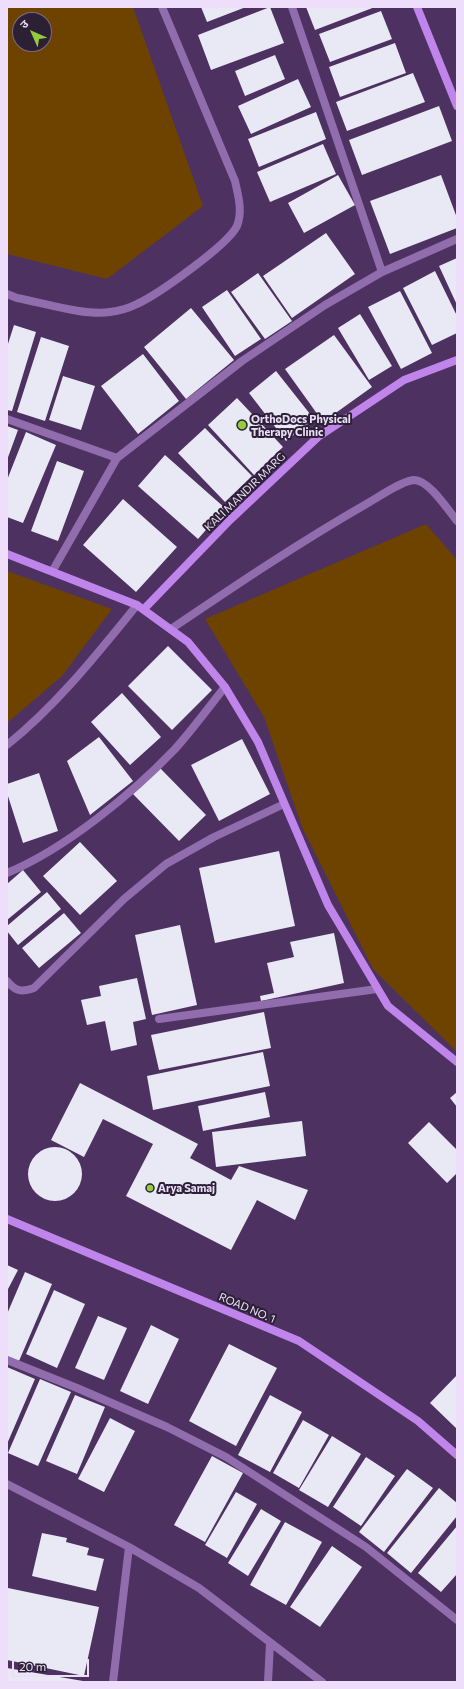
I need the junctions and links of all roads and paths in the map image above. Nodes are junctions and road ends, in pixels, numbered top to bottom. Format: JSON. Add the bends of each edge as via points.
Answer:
{"nodes":[{"id":1,"x":162,"y":7,"type":"edge"},
{"id":2,"x":292,"y":7,"type":"edge"},
{"id":3,"x":417,"y":7,"type":"edge"},
{"id":4,"x":457,"y":104,"type":"edge"},
{"id":5,"x":457,"y":239,"type":"edge"},
{"id":6,"x":382,"y":272,"type":"junction"},
{"id":7,"x":7,"y":294,"type":"edge"},
{"id":8,"x":457,"y":360,"type":"edge"},
{"id":9,"x":7,"y":418,"type":"edge"},
{"id":10,"x":117,"y":458,"type":"junction"},
{"id":11,"x":457,"y":521,"type":"edge"},
{"id":12,"x":7,"y":554,"type":"edge"},
{"id":13,"x":53,"y":570,"type":"junction"},
{"id":14,"x":141,"y":607,"type":"junction"},
{"id":15,"x":171,"y":630,"type":"junction"},
{"id":16,"x":225,"y":687,"type":"junction"},
{"id":17,"x":7,"y":745,"type":"edge"},
{"id":18,"x":284,"y":804,"type":"junction"},
{"id":19,"x":7,"y":873,"type":"edge"},
{"id":20,"x":7,"y":981,"type":"edge"},
{"id":21,"x":377,"y":989,"type":"junction"},
{"id":22,"x":159,"y":1019,"type":"dead end"},
{"id":23,"x":457,"y":1062,"type":"edge"},
{"id":24,"x":7,"y":1219,"type":"edge"},
{"id":25,"x":7,"y":1360,"type":"edge"},
{"id":26,"x":457,"y":1455,"type":"edge"},
{"id":27,"x":7,"y":1484,"type":"edge"},
{"id":28,"x":129,"y":1547,"type":"junction"},
{"id":29,"x":457,"y":1620,"type":"edge"},
{"id":30,"x":270,"y":1643,"type":"junction"},
{"id":31,"x":114,"y":1682,"type":"edge"},
{"id":32,"x":268,"y":1682,"type":"edge"},
{"id":33,"x":322,"y":1682,"type":"edge"}],
"edges":[{"from":1,"to":7,"type":"street","via":[[235,181],[240,207],[237,226],[224,242],[161,291],[136,305],[110,312],[85,312]]},
{"from":2,"to":6,"type":"street"},
{"from":3,"to":4,"type":"street"},
{"from":5,"to":6,"type":"street"},
{"from":6,"to":10,"type":"street","via":[[325,305],[242,361]]},
{"from":8,"to":14,"type":"street","name":"KALI MANDIR MARG","via":[[404,380],[318,437]]},
{"from":9,"to":10,"type":"street"},
{"from":10,"to":13,"type":"street"},
{"from":11,"to":15,"type":"street","via":[[434,492],[414,480],[347,516],[248,576]]},
{"from":12,"to":13,"type":"street"},
{"from":13,"to":14,"type":"street"},
{"from":14,"to":15,"type":"street"},
{"from":14,"to":17,"type":"street","via":[[68,688]]},
{"from":15,"to":16,"type":"street","via":[[188,642]]},
{"from":16,"to":18,"type":"street","via":[[258,742]]},
{"from":16,"to":19,"type":"street","via":[[175,749],[115,805],[66,840],[24,866]]},
{"from":18,"to":20,"type":"street","via":[[214,837],[166,864],[124,899],[34,988],[22,992],[13,989]]},
{"from":18,"to":21,"type":"street","via":[[328,905]]},
{"from":21,"to":22,"type":"street"},
{"from":21,"to":23,"type":"street","via":[[388,1006]]},
{"from":24,"to":26,"type":"street","name":"ROAD NO. 1","via":[[299,1341],[418,1421]]},
{"from":25,"to":29,"type":"street","via":[[167,1427],[226,1457],[366,1547]]},
{"from":27,"to":28,"type":"street"},
{"from":28,"to":30,"type":"street","via":[[199,1588]]},
{"from":28,"to":31,"type":"street"},
{"from":30,"to":32,"type":"street"},
{"from":30,"to":33,"type":"street"}]}
